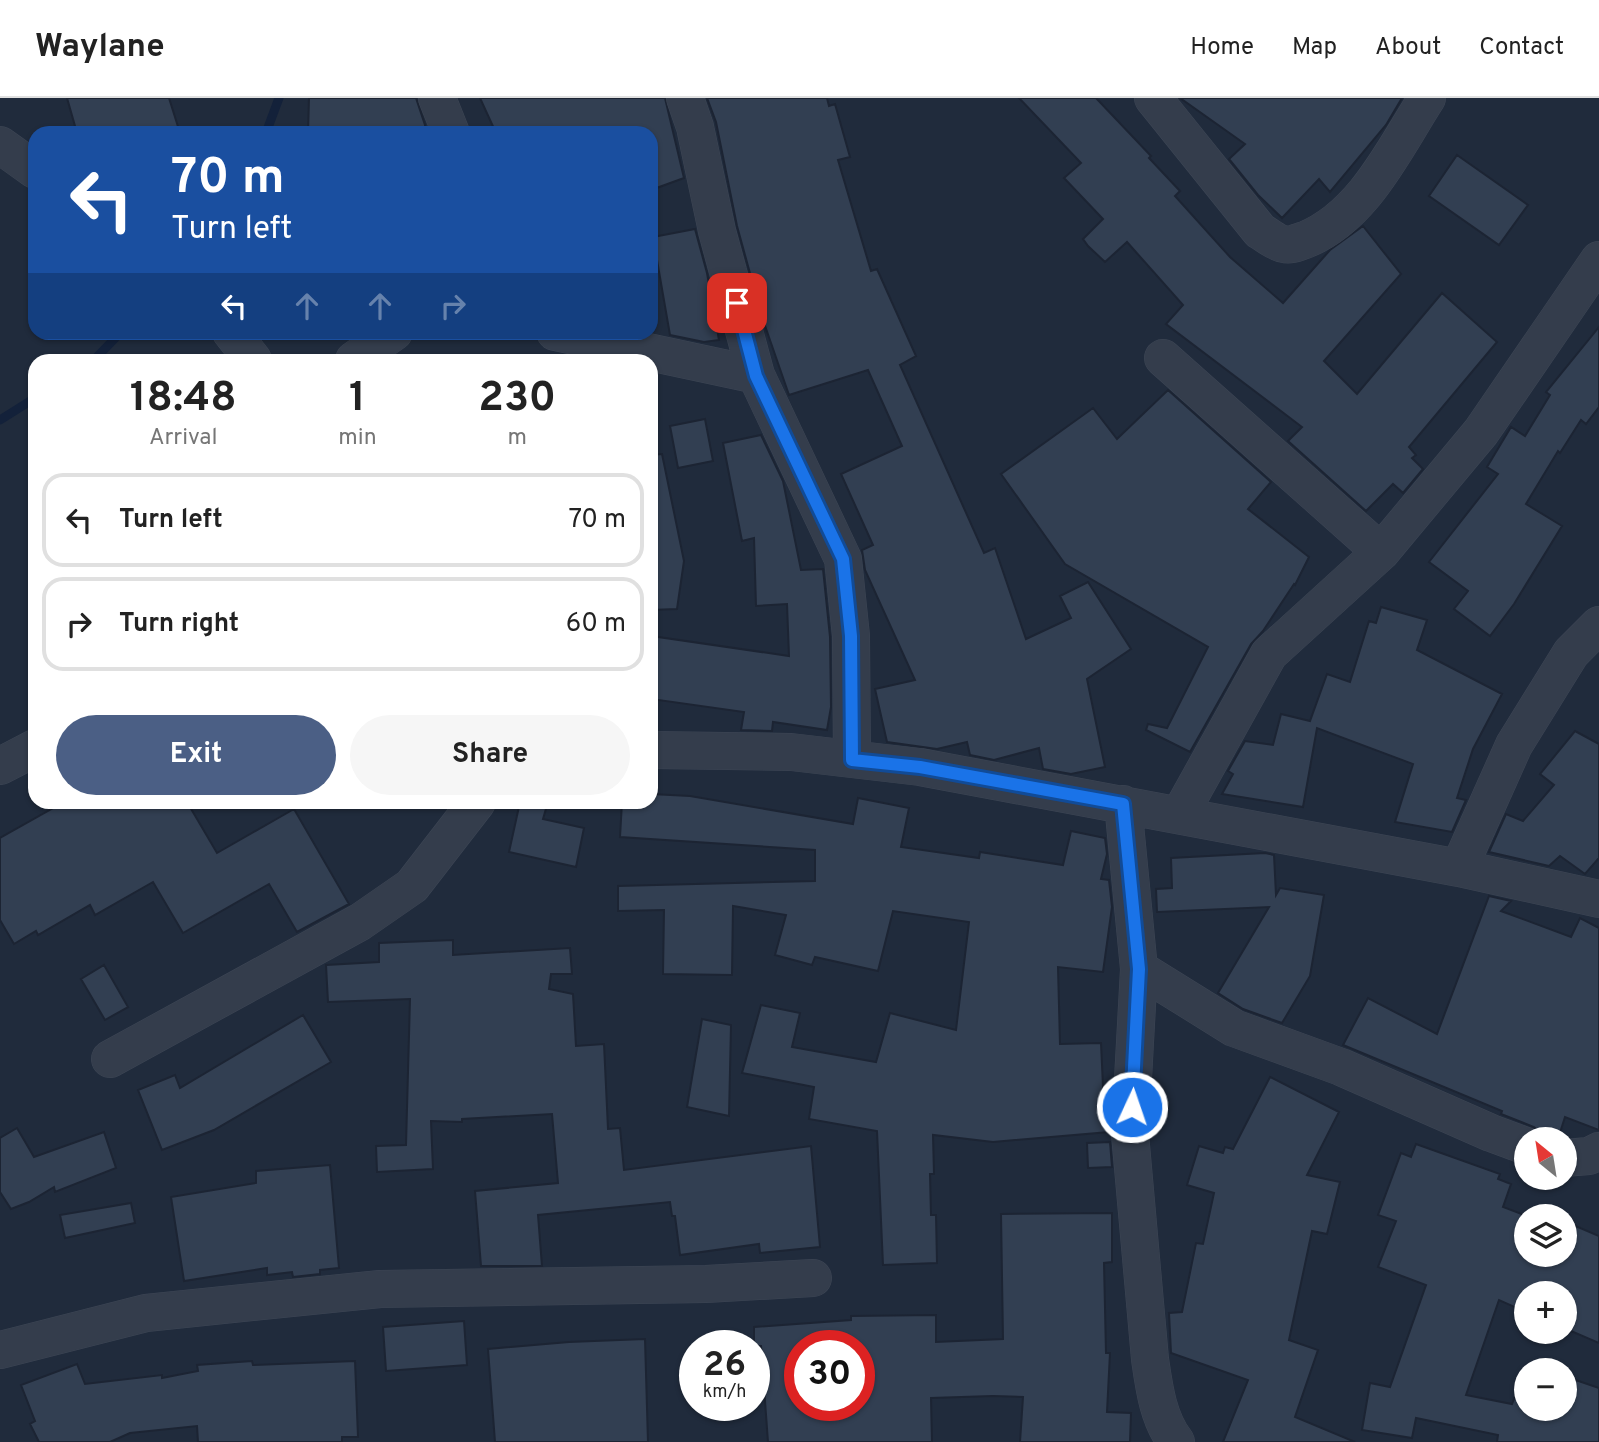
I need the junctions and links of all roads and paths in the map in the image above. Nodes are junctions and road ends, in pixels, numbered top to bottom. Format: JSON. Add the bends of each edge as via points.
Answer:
{"nodes":[{"id":1,"x":437,"y":98,"type":"edge"},
{"id":2,"x":685,"y":98,"type":"edge"},
{"id":3,"x":1153,"y":98,"type":"edge"},
{"id":4,"x":1427,"y":98,"type":"edge"},
{"id":5,"x":448,"y":126,"type":"edge"},
{"id":6,"x":0,"y":145,"type":"edge"},
{"id":7,"x":28,"y":165,"type":"edge"},
{"id":8,"x":1599,"y":260,"type":"edge"},
{"id":9,"x":237,"y":340,"type":"edge"},
{"id":10,"x":383,"y":340,"type":"edge"},
{"id":11,"x":592,"y":340,"type":"edge"},
{"id":12,"x":248,"y":354,"type":"edge"},
{"id":13,"x":363,"y":354,"type":"edge"},
{"id":14,"x":656,"y":354,"type":"edge"},
{"id":15,"x":658,"y":355,"type":"edge"},
{"id":16,"x":1163,"y":358,"type":"dead end"},
{"id":17,"x":756,"y":376,"type":"junction"},
{"id":18,"x":1381,"y":552,"type":"junction"},
{"id":19,"x":1599,"y":625,"type":"edge"},
{"id":20,"x":658,"y":750,"type":"edge"},
{"id":21,"x":28,"y":752,"type":"edge"},
{"id":22,"x":852,"y":760,"type":"junction"},
{"id":23,"x":0,"y":766,"type":"edge"},
{"id":24,"x":1123,"y":804,"type":"junction"},
{"id":25,"x":472,"y":809,"type":"edge"},
{"id":26,"x":1180,"y":814,"type":"junction"},
{"id":27,"x":1459,"y":868,"type":"junction"},
{"id":28,"x":1599,"y":899,"type":"edge"},
{"id":29,"x":1139,"y":969,"type":"junction"},
{"id":30,"x":110,"y":1059,"type":"dead end"},
{"id":31,"x":1514,"y":1142,"type":"edge"},
{"id":32,"x":1599,"y":1151,"type":"edge"},
{"id":33,"x":1577,"y":1157,"type":"edge"},
{"id":34,"x":813,"y":1278,"type":"dead end"},
{"id":35,"x":0,"y":1350,"type":"edge"},
{"id":36,"x":1165,"y":1439,"type":"edge"}],
"edges":[{"from":1,"to":5,"type":"street"},
{"from":2,"to":17,"type":"street"},
{"from":3,"to":4,"type":"street","via":[[1260,231],[1283,244],[1312,237],[1352,208]]},
{"from":6,"to":7,"type":"street"},
{"from":8,"to":18,"type":"street","via":[[1481,432]]},
{"from":9,"to":12,"type":"street"},
{"from":10,"to":13,"type":"street"},
{"from":11,"to":14,"type":"street"},
{"from":15,"to":17,"type":"street"},
{"from":16,"to":18,"type":"street"},
{"from":17,"to":22,"type":"street","via":[[843,559],[851,636]]},
{"from":18,"to":26,"type":"street","via":[[1269,654]]},
{"from":19,"to":27,"type":"street","via":[[1572,653],[1514,745]]},
{"from":20,"to":22,"type":"street","via":[[791,752]]},
{"from":21,"to":23,"type":"street"},
{"from":22,"to":24,"type":"street","via":[[920,767]]},
{"from":24,"to":26,"type":"street"},
{"from":24,"to":29,"type":"street"},
{"from":25,"to":30,"type":"street","via":[[412,886],[360,922]]},
{"from":26,"to":27,"type":"street"},
{"from":27,"to":28,"type":"street"},
{"from":29,"to":31,"type":"street","via":[[1234,1028],[1341,1067]]},
{"from":29,"to":36,"type":"street","via":[[1130,1134],[1150,1359]]},
{"from":32,"to":33,"type":"street"},
{"from":34,"to":35,"type":"street","via":[[380,1289],[146,1313]]}]}
